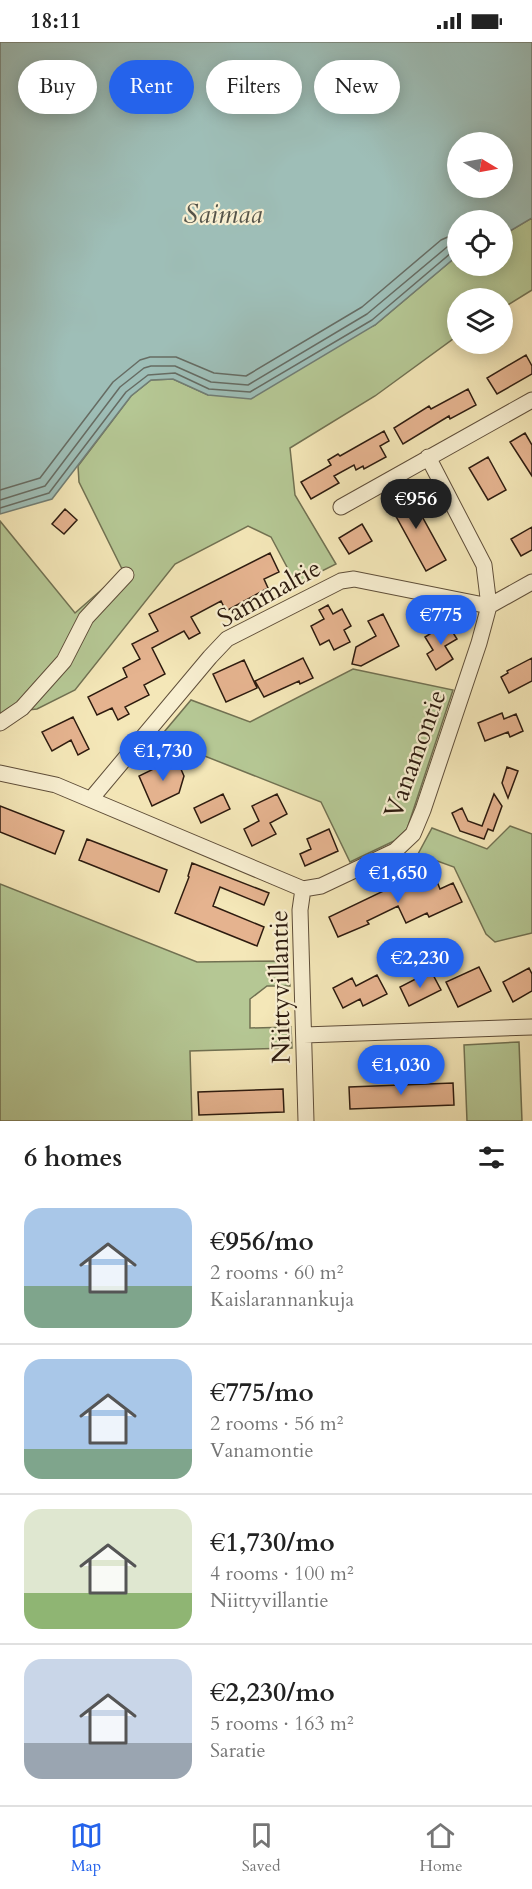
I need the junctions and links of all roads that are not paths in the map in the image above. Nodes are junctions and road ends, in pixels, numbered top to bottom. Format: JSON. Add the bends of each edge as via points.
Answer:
{"nodes":[{"id":1,"x":532,"y":400,"type":"edge"},
{"id":2,"x":428,"y":457,"type":"junction"},
{"id":3,"x":341,"y":507,"type":"dead end"},
{"id":4,"x":126,"y":575,"type":"dead end"},
{"id":5,"x":532,"y":582,"type":"edge"},
{"id":6,"x":489,"y":606,"type":"junction"},
{"id":7,"x":0,"y":723,"type":"edge"},
{"id":8,"x":0,"y":773,"type":"edge"},
{"id":9,"x":91,"y":799,"type":"junction"},
{"id":10,"x":303,"y":889,"type":"junction"},
{"id":11,"x":532,"y":1027,"type":"edge"},
{"id":12,"x":304,"y":1035,"type":"junction"},
{"id":13,"x":306,"y":1121,"type":"edge"}],
"edges":[{"from":1,"to":2,"type":"street"},
{"from":2,"to":3,"type":"street"},
{"from":2,"to":6,"type":"street","via":[[484,565]]},
{"from":4,"to":7,"type":"street","via":[[86,618],[64,661],[22,708]]},
{"from":5,"to":6,"type":"street"},
{"from":6,"to":9,"type":"street","name":"Sammaltie","via":[[354,579],[341,581],[228,639]]},
{"from":6,"to":10,"type":"street","name":"Vanamontie","via":[[413,834],[395,850],[321,886]]},
{"from":8,"to":9,"type":"street","name":"Niittyvillantie","via":[[56,785]]},
{"from":9,"to":10,"type":"street","name":"Niittyvillantie"},
{"from":10,"to":12,"type":"street","name":"Niittyvillantie","via":[[300,910]]},
{"from":11,"to":12,"type":"street"},
{"from":12,"to":13,"type":"street","name":"Niittyvillantie"}]}
